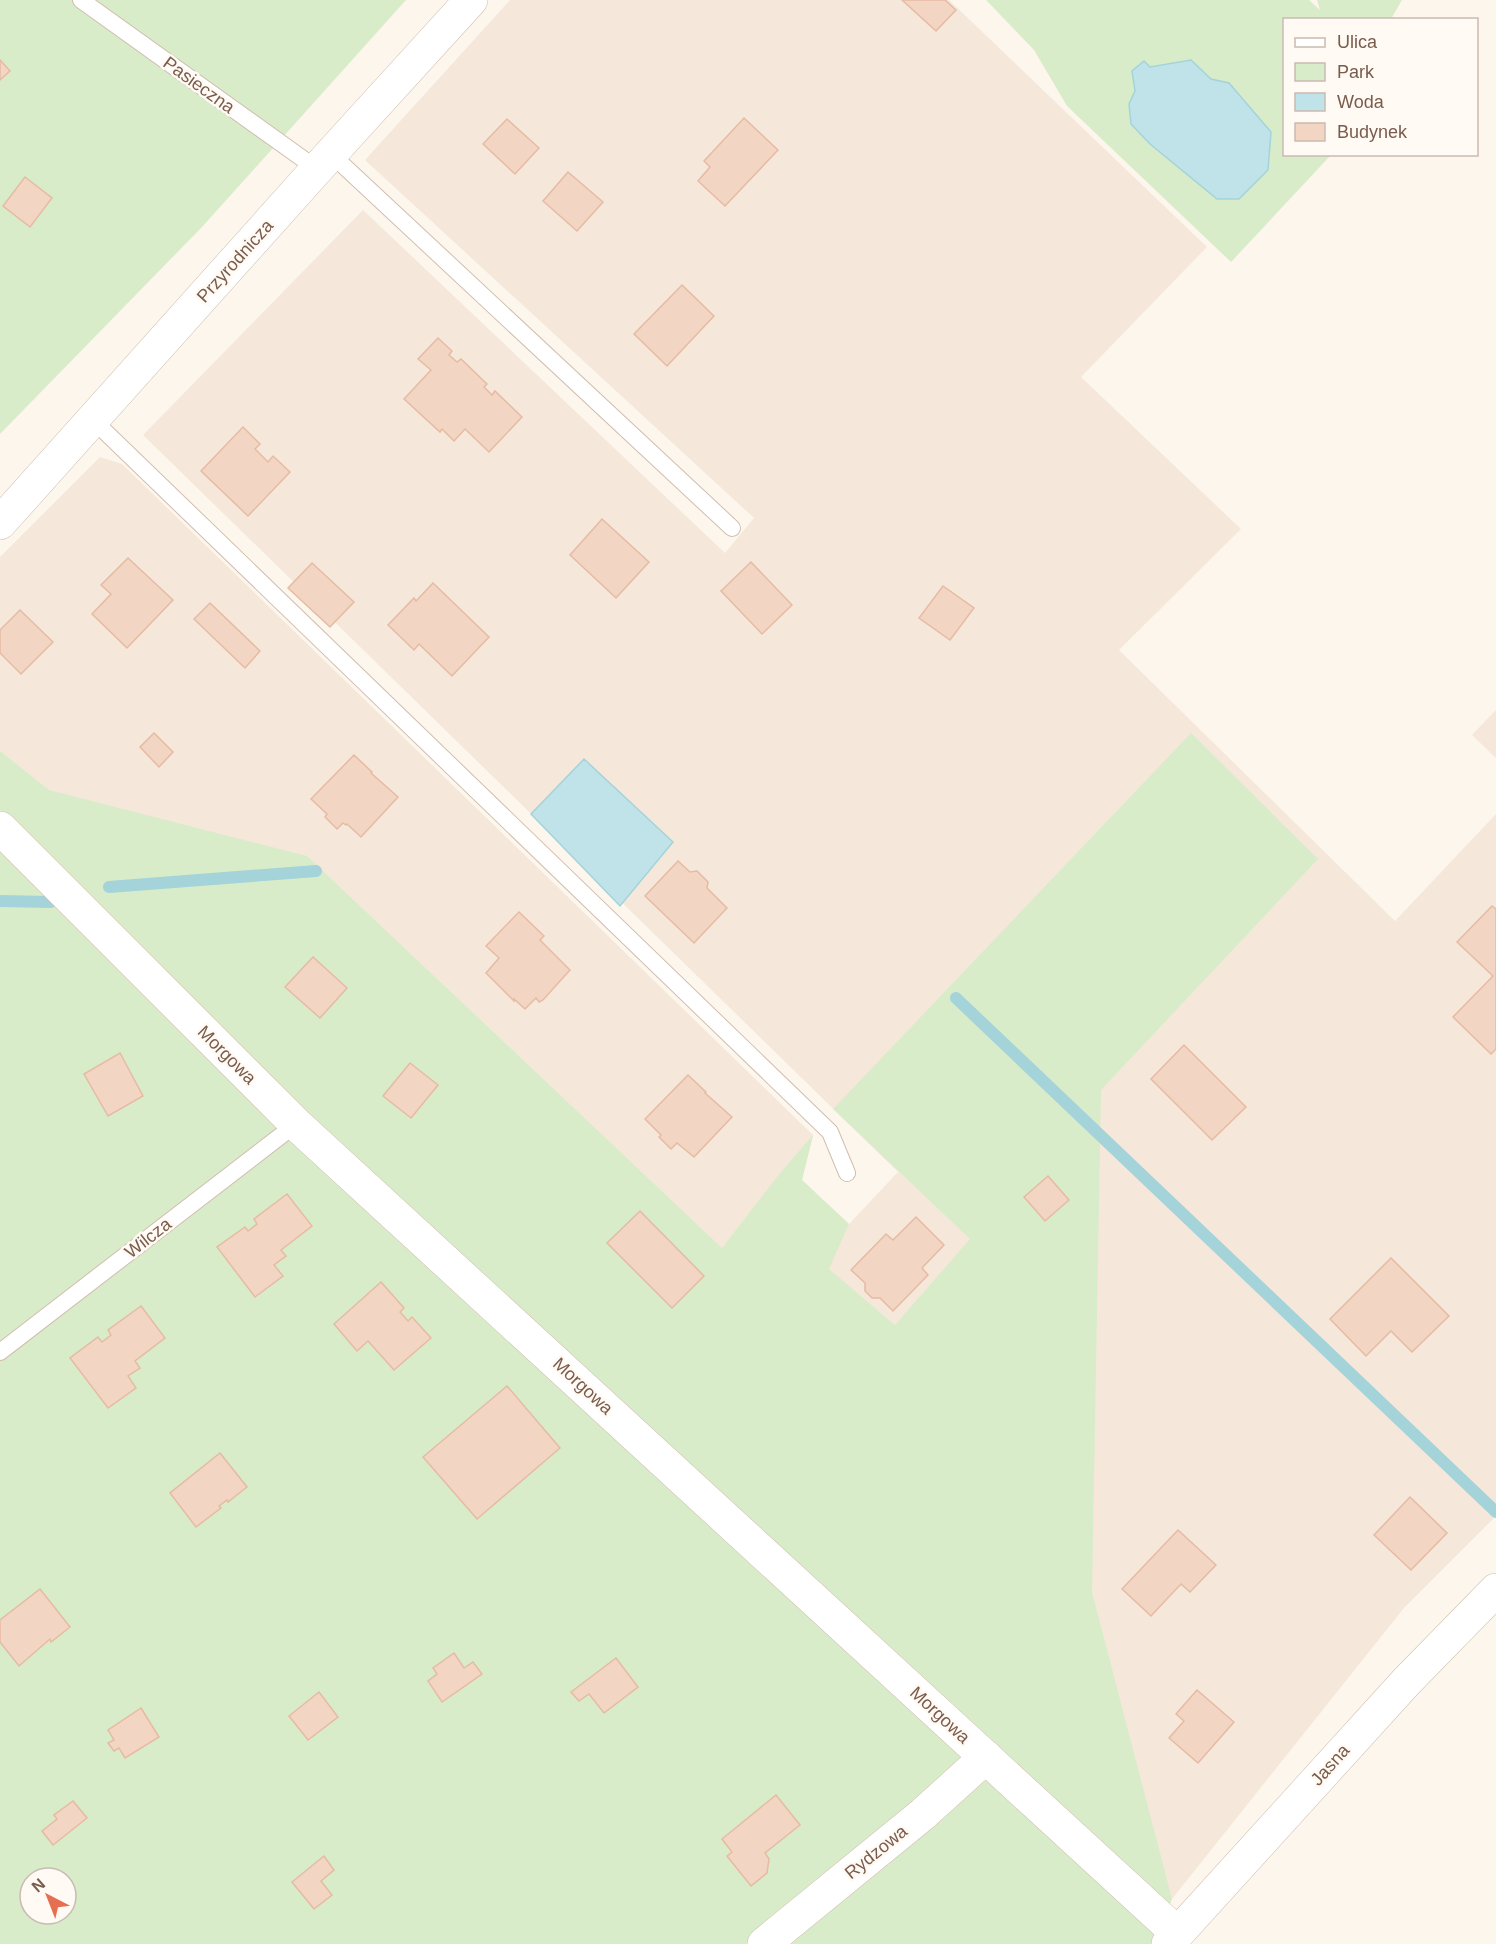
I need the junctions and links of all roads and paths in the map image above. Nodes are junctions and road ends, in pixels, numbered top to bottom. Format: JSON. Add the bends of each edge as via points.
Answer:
{"nodes":[{"id":1,"x":81,"y":0,"type":"edge"},
{"id":2,"x":471,"y":0,"type":"edge"},
{"id":3,"x":324,"y":162,"type":"junction"},
{"id":4,"x":93,"y":420,"type":"junction"},
{"id":5,"x":0,"y":522,"type":"edge"},
{"id":6,"x":732,"y":528,"type":"dead end"},
{"id":7,"x":0,"y":828,"type":"edge"},
{"id":8,"x":296,"y":1124,"type":"junction"},
{"id":9,"x":847,"y":1173,"type":"dead end"},
{"id":10,"x":0,"y":1352,"type":"edge"},
{"id":11,"x":1496,"y":1590,"type":"edge"},
{"id":12,"x":986,"y":1757,"type":"junction"},
{"id":13,"x":1173,"y":1938,"type":"edge"},
{"id":14,"x":764,"y":1944,"type":"edge"}],
"edges":[{"from":1,"to":3,"type":"lane","name":"Pasieczna"},
{"from":2,"to":3,"type":"street","name":"Przyrodnicza"},
{"from":3,"to":4,"type":"street","name":"Przyrodnicza"},
{"from":3,"to":6,"type":"lane","name":"Pasieczna"},
{"from":4,"to":5,"type":"street","name":"Przyrodnicza"},
{"from":4,"to":9,"type":"lane","via":[[830,1132]]},
{"from":7,"to":8,"type":"street","name":"Morgowa"},
{"from":8,"to":10,"type":"lane","name":"Wilcza"},
{"from":8,"to":12,"type":"street","name":"Morgowa"},
{"from":11,"to":13,"type":"street","name":"Jasna","via":[[1406,1682]]},
{"from":12,"to":13,"type":"street","name":"Morgowa"},
{"from":12,"to":14,"type":"street","name":"Rydzowa","via":[[923,1814]]}]}
